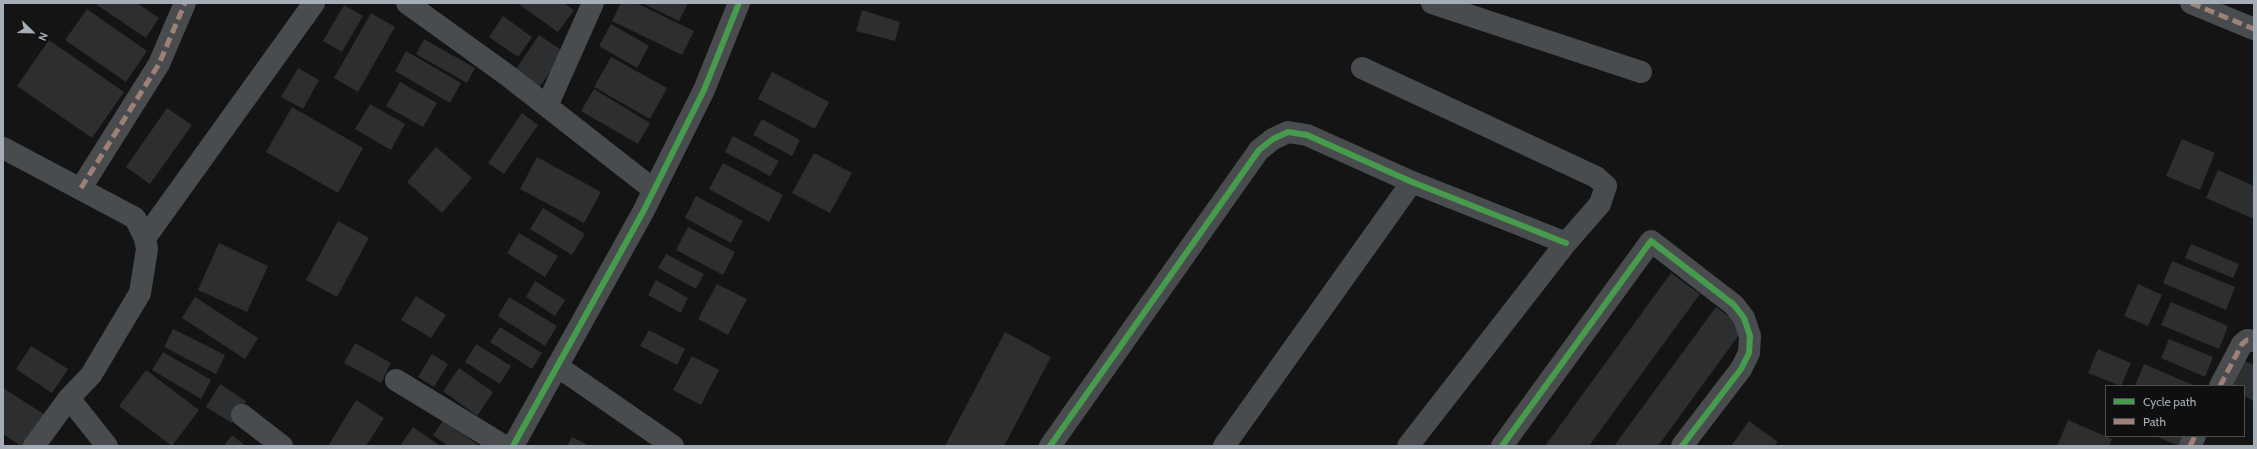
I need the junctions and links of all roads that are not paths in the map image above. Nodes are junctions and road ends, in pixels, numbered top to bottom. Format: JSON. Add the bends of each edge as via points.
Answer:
{"nodes":[{"id":1,"x":185,"y":3,"type":"edge"},
{"id":2,"x":314,"y":3,"type":"edge"},
{"id":3,"x":408,"y":3,"type":"edge"},
{"id":4,"x":593,"y":3,"type":"edge"},
{"id":5,"x":739,"y":3,"type":"edge"},
{"id":6,"x":1432,"y":3,"type":"edge"},
{"id":7,"x":2191,"y":3,"type":"edge"},
{"id":8,"x":2254,"y":29,"type":"edge"},
{"id":9,"x":1362,"y":68,"type":"dead end"},
{"id":10,"x":1641,"y":72,"type":"dead end"},
{"id":11,"x":547,"y":106,"type":"junction"},
{"id":12,"x":3,"y":148,"type":"edge"},
{"id":13,"x":1412,"y":182,"type":"junction"},
{"id":14,"x":81,"y":188,"type":"junction"},
{"id":15,"x":654,"y":190,"type":"junction"},
{"id":16,"x":145,"y":238,"type":"junction"},
{"id":17,"x":1566,"y":243,"type":"junction"},
{"id":18,"x":2254,"y":342,"type":"edge"},
{"id":19,"x":557,"y":366,"type":"junction"},
{"id":20,"x":396,"y":380,"type":"dead end"},
{"id":21,"x":2221,"y":385,"type":"edge"},
{"id":22,"x":69,"y":398,"type":"junction"},
{"id":23,"x":242,"y":415,"type":"dead end"},
{"id":24,"x":2194,"y":437,"type":"edge"},
{"id":25,"x":34,"y":446,"type":"edge"},
{"id":26,"x":107,"y":446,"type":"edge"},
{"id":27,"x":282,"y":446,"type":"edge"},
{"id":28,"x":504,"y":446,"type":"edge"},
{"id":29,"x":514,"y":446,"type":"edge"},
{"id":30,"x":673,"y":446,"type":"edge"},
{"id":31,"x":1050,"y":446,"type":"edge"},
{"id":32,"x":1224,"y":446,"type":"edge"},
{"id":33,"x":1408,"y":446,"type":"edge"},
{"id":34,"x":1502,"y":446,"type":"edge"},
{"id":35,"x":1682,"y":446,"type":"edge"},
{"id":36,"x":2190,"y":446,"type":"edge"}],
"edges":[{"from":1,"to":14,"type":"street","via":[[159,64]]},
{"from":2,"to":16,"type":"street"},
{"from":3,"to":11,"type":"street"},
{"from":4,"to":11,"type":"street"},
{"from":5,"to":15,"type":"street","via":[[704,90]]},
{"from":6,"to":10,"type":"street"},
{"from":7,"to":8,"type":"street"},
{"from":9,"to":17,"type":"street","via":[[1603,181],[1606,186],[1605,194],[1600,204]]},
{"from":11,"to":15,"type":"street"},
{"from":12,"to":14,"type":"street"},
{"from":13,"to":17,"type":"street"},
{"from":13,"to":31,"type":"street","via":[[1307,136],[1288,132],[1273,139],[1259,150]]},
{"from":13,"to":32,"type":"street"},
{"from":14,"to":16,"type":"street","via":[[135,218]]},
{"from":15,"to":19,"type":"street"},
{"from":16,"to":22,"type":"street","via":[[148,249],[140,293],[91,375]]},
{"from":17,"to":33,"type":"street"},
{"from":18,"to":21,"type":"street","via":[[2247,340],[2242,344]]},
{"from":19,"to":29,"type":"street"},
{"from":19,"to":30,"type":"street"},
{"from":20,"to":28,"type":"street"},
{"from":22,"to":25,"type":"street"},
{"from":22,"to":26,"type":"street"},
{"from":23,"to":27,"type":"street"},
{"from":24,"to":36,"type":"street"},
{"from":34,"to":35,"type":"street","via":[[1644,236],[1734,305],[1744,318],[1750,336],[1749,353],[1741,369]]}]}
